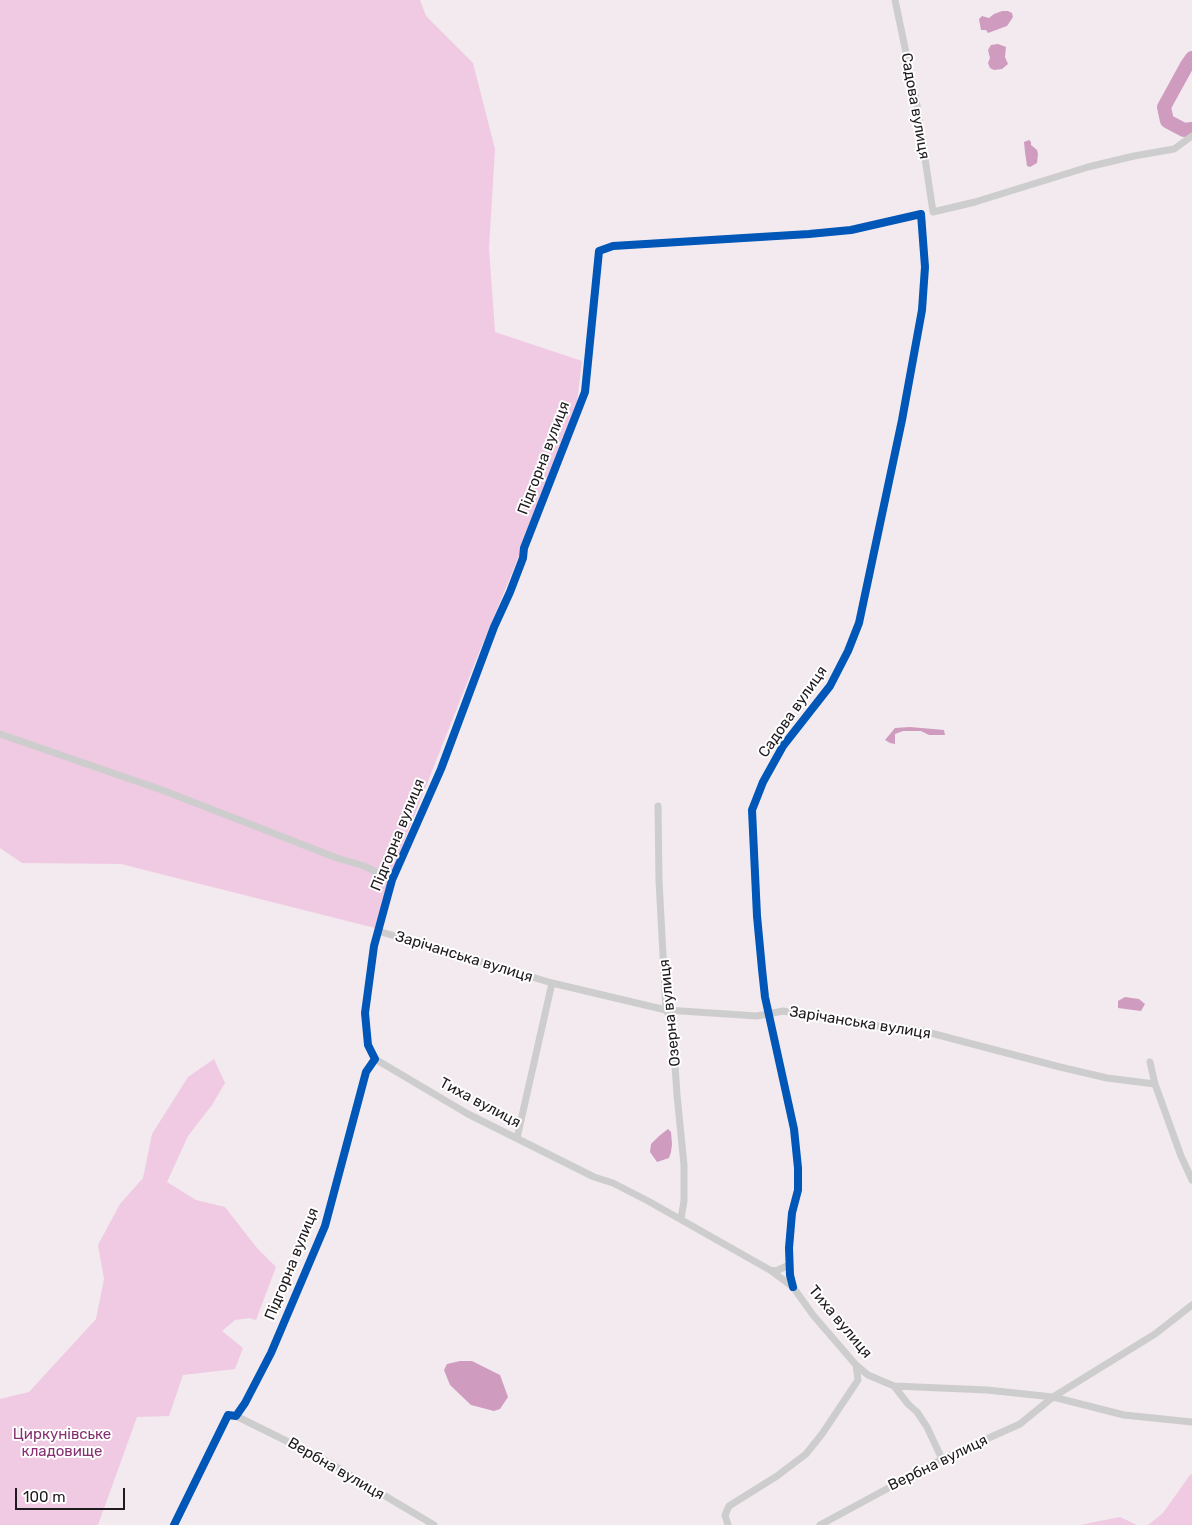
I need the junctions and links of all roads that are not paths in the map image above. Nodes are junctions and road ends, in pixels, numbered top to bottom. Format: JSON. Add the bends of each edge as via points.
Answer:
{"nodes":[{"id":1,"x":895,"y":0,"type":"edge"},
{"id":2,"x":1192,"y":136,"type":"edge"},
{"id":3,"x":921,"y":214,"type":"joint"},
{"id":4,"x":0,"y":734,"type":"edge"},
{"id":5,"x":658,"y":806,"type":"dead end"},
{"id":6,"x":392,"y":880,"type":"junction"},
{"id":7,"x":378,"y":931,"type":"junction"},
{"id":8,"x":552,"y":983,"type":"junction"},
{"id":9,"x":666,"y":1010,"type":"junction"},
{"id":10,"x":769,"y":1013,"type":"junction"},
{"id":11,"x":374,"y":1059,"type":"junction"},
{"id":12,"x":1150,"y":1062,"type":"dead end"},
{"id":13,"x":1155,"y":1084,"type":"junction"},
{"id":14,"x":517,"y":1138,"type":"junction"},
{"id":15,"x":1192,"y":1180,"type":"edge"},
{"id":16,"x":681,"y":1219,"type":"junction"},
{"id":17,"x":789,"y":1265,"type":"junction"},
{"id":18,"x":770,"y":1270,"type":"junction"},
{"id":19,"x":793,"y":1287,"type":"junction"},
{"id":20,"x":1192,"y":1305,"type":"edge"},
{"id":21,"x":856,"y":1366,"type":"junction"},
{"id":22,"x":894,"y":1386,"type":"junction"},
{"id":23,"x":1053,"y":1397,"type":"junction"},
{"id":24,"x":236,"y":1416,"type":"junction"},
{"id":25,"x":1192,"y":1422,"type":"edge"},
{"id":26,"x":942,"y":1459,"type":"junction"},
{"id":27,"x":174,"y":1525,"type":"edge"},
{"id":28,"x":434,"y":1525,"type":"edge"},
{"id":29,"x":728,"y":1525,"type":"edge"},
{"id":30,"x":820,"y":1525,"type":"edge"}],
"edges":[{"from":1,"to":2,"type":"street","name":"Садова вулиця","via":[[917,105],[933,212],[1088,167],[1174,149]]},
{"from":3,"to":6,"type":"street","name":"Підгорна вулиця","via":[[851,230],[613,246],[599,252],[585,392],[441,769]]},
{"from":3,"to":10,"type":"street","name":"Садова вулиця","via":[[925,267],[922,310],[859,623],[835,677],[783,746],[752,810],[759,935]]},
{"from":4,"to":6,"type":"street","via":[[162,790],[364,866]]},
{"from":5,"to":9,"type":"street","name":"Озерна вулиця"},
{"from":6,"to":7,"type":"street","name":"Підгорна вулиця"},
{"from":7,"to":8,"type":"street","name":"Зарічанська вулиця"},
{"from":7,"to":11,"type":"street","name":"Підгорна вулиця","via":[[365,1013],[368,1045]]},
{"from":8,"to":9,"type":"street","name":"Зарічанська вулиця"},
{"from":8,"to":14,"type":"street"},
{"from":9,"to":10,"type":"street","name":"Зарічанська вулиця","via":[[757,1016]]},
{"from":9,"to":16,"type":"street","name":"Озерна вулиця","via":[[672,1020],[684,1165]]},
{"from":10,"to":13,"type":"street","name":"Зарічанська вулиця","via":[[790,1012],[923,1031],[1107,1078]]},
{"from":10,"to":17,"type":"street","name":"Садова вулиця","via":[[794,1129],[798,1168]]},
{"from":11,"to":14,"type":"street","name":"Тиха вулиця","via":[[468,1114]]},
{"from":11,"to":24,"type":"street","name":"Підгорна вулиця","via":[[366,1072],[325,1226],[271,1352]]},
{"from":12,"to":13,"type":"street"},
{"from":13,"to":15,"type":"street"},
{"from":14,"to":16,"type":"street","name":"Тиха вулиця"},
{"from":16,"to":18,"type":"street","name":"Тиха вулиця"},
{"from":17,"to":18,"type":"street"},
{"from":17,"to":19,"type":"street","name":"Садова вулиця"},
{"from":18,"to":19,"type":"street","name":"Тиха вулиця"},
{"from":19,"to":21,"type":"street","name":"Тиха вулиця"},
{"from":20,"to":23,"type":"street","via":[[1155,1334]]},
{"from":21,"to":22,"type":"street","name":"Тиха вулиця"},
{"from":21,"to":29,"type":"street","via":[[858,1380],[812,1447],[793,1464],[729,1506],[725,1515]]},
{"from":22,"to":23,"type":"street","name":"Тиха вулиця"},
{"from":22,"to":26,"type":"street","via":[[927,1427]]},
{"from":23,"to":25,"type":"street","name":"Тиха вулиця","via":[[1124,1415]]},
{"from":23,"to":26,"type":"street","name":"Вербна вулиця","via":[[1020,1424]]},
{"from":24,"to":27,"type":"street","name":"Підгорна вулиця","via":[[228,1415]]},
{"from":24,"to":28,"type":"street","name":"Вербна вулиця","via":[[323,1459]]},
{"from":26,"to":30,"type":"street","name":"Вербна вулиця"}]}
